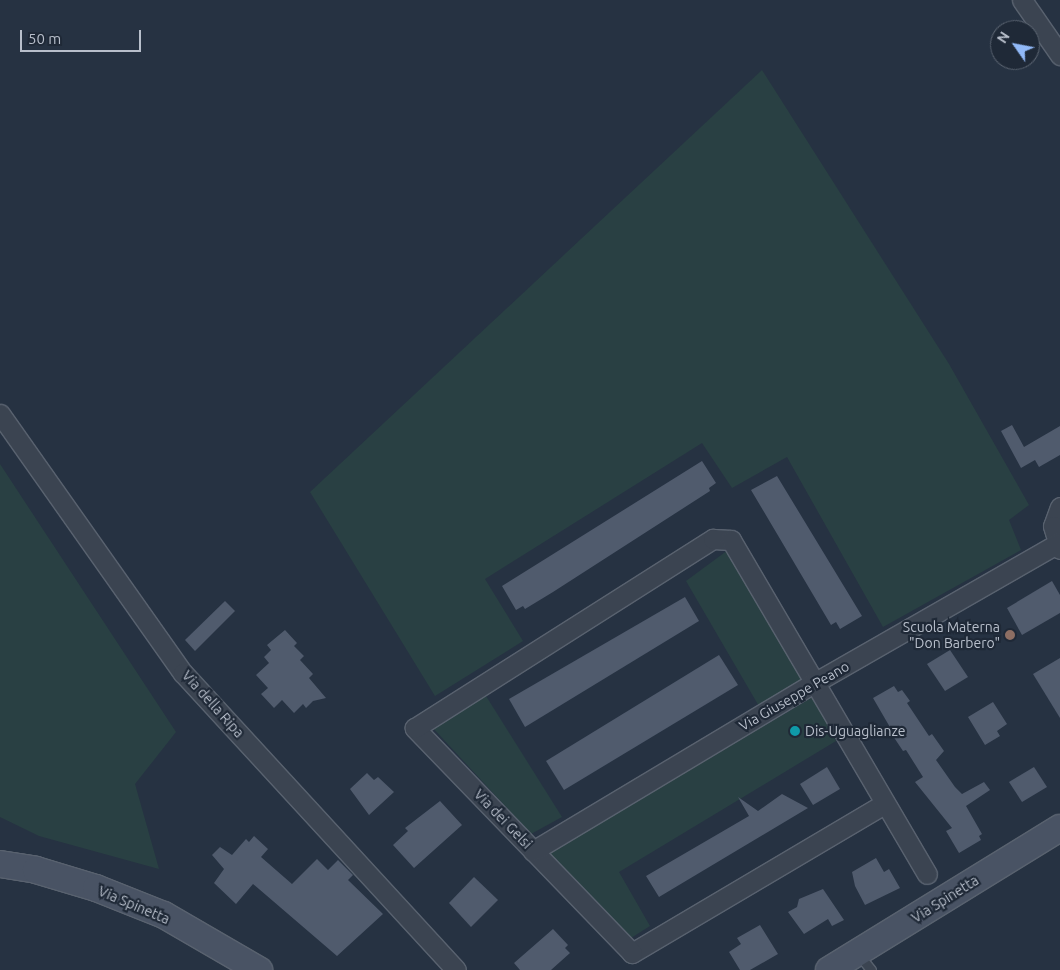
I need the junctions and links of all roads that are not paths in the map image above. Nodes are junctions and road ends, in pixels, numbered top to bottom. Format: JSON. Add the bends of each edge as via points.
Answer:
{"nodes":[{"id":1,"x":1022,"y":0,"type":"edge"},
{"id":2,"x":1060,"y":55,"type":"edge"},
{"id":3,"x":0,"y":414,"type":"edge"},
{"id":4,"x":1060,"y":507,"type":"edge"},
{"id":5,"x":1059,"y":547,"type":"edge"},
{"id":6,"x":814,"y":683,"type":"junction"},
{"id":7,"x":884,"y":804,"type":"junction"},
{"id":8,"x":1060,"y":828,"type":"edge"},
{"id":9,"x":533,"y":851,"type":"junction"},
{"id":10,"x":0,"y":864,"type":"edge"},
{"id":11,"x":927,"y":874,"type":"dead end"},
{"id":12,"x":864,"y":962,"type":"edge"},
{"id":13,"x":259,"y":970,"type":"edge"},
{"id":14,"x":456,"y":970,"type":"edge"},
{"id":15,"x":829,"y":970,"type":"edge"}],
"edges":[{"from":1,"to":2,"type":"street"},
{"from":3,"to":14,"type":"street","name":"Via della Ripa","via":[[184,673]]},
{"from":4,"to":5,"type":"street","via":[[1053,526]]},
{"from":5,"to":6,"type":"street","name":"Via Giuseppe Peano"},
{"from":6,"to":7,"type":"street"},
{"from":6,"to":9,"type":"street","name":"Via Giuseppe Peano"},
{"from":6,"to":9,"type":"street","name":"Via dei Gelsi","via":[[731,540],[713,539],[416,728]]},
{"from":7,"to":9,"type":"street","name":"Via dei Gelsi","via":[[632,953]]},
{"from":7,"to":11,"type":"street"},
{"from":8,"to":12,"type":"main road","name":"Via Spinetta"},
{"from":10,"to":13,"type":"main road","name":"Via Spinetta","via":[[36,870],[96,888],[164,915]]},
{"from":12,"to":15,"type":"main road","name":"Via Spinetta"}]}
